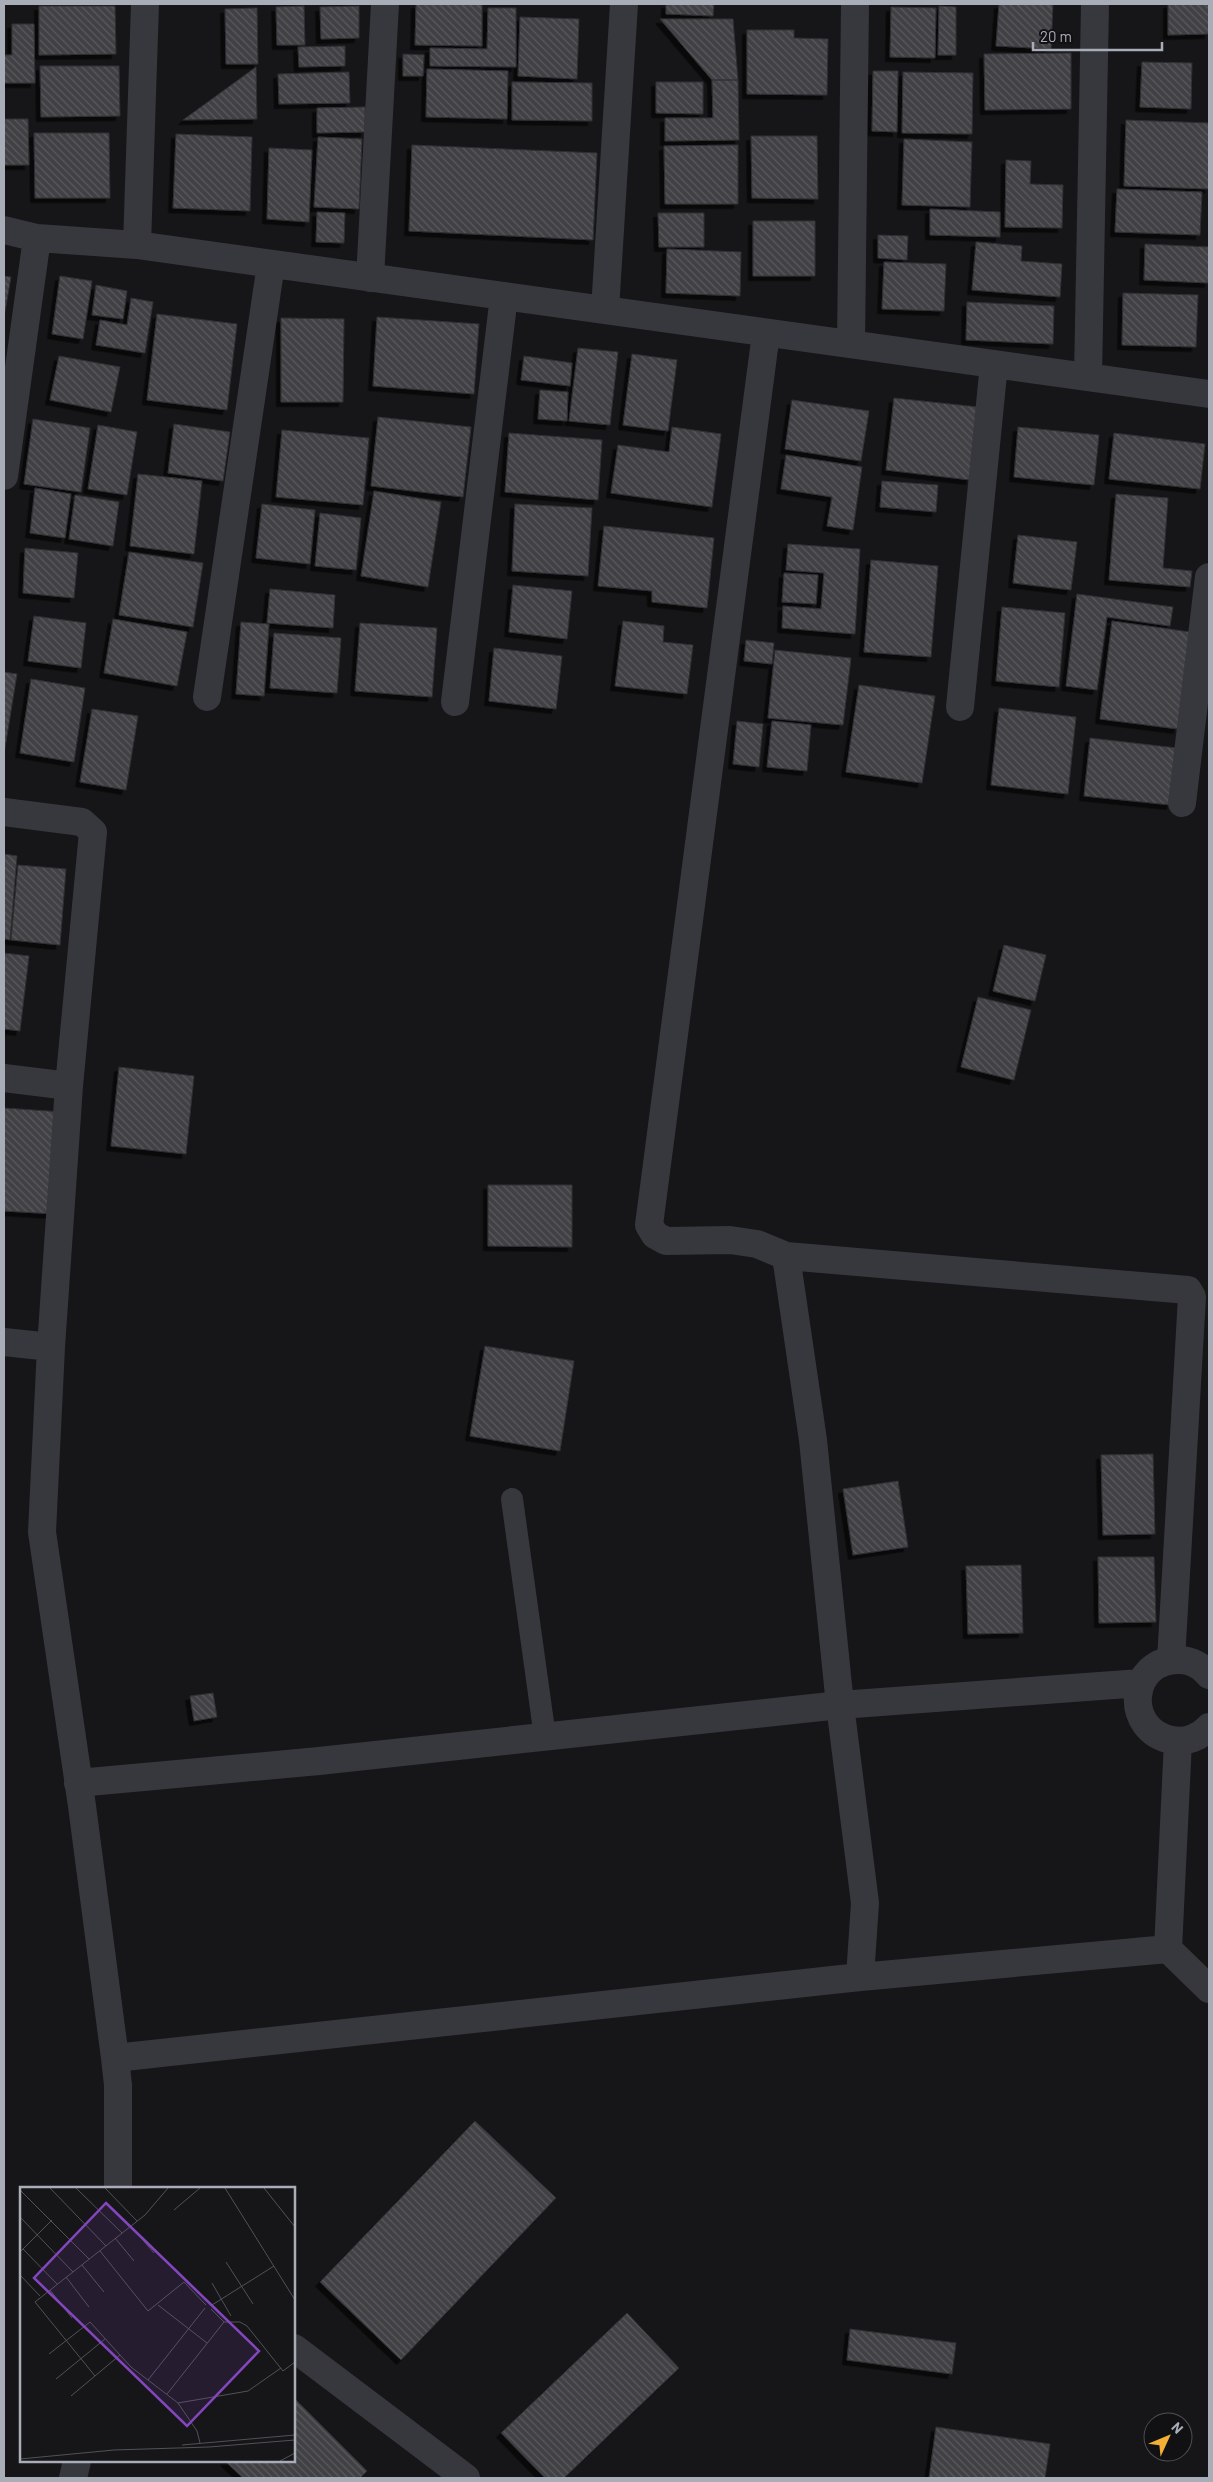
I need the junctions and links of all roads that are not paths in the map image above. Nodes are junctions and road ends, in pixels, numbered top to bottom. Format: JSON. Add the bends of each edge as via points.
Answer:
{"nodes":[{"id":1,"x":145,"y":4,"type":"edge"},
{"id":2,"x":384,"y":4,"type":"edge"},
{"id":3,"x":624,"y":4,"type":"edge"},
{"id":4,"x":855,"y":4,"type":"edge"},
{"id":5,"x":1095,"y":4,"type":"edge"},
{"id":6,"x":4,"y":230,"type":"edge"},
{"id":7,"x":37,"y":238,"type":"junction"},
{"id":8,"x":137,"y":245,"type":"junction"},
{"id":9,"x":271,"y":264,"type":"junction"},
{"id":10,"x":370,"y":278,"type":"junction"},
{"id":11,"x":504,"y":296,"type":"junction"},
{"id":12,"x":605,"y":310,"type":"junction"},
{"id":13,"x":766,"y":333,"type":"junction"},
{"id":14,"x":851,"y":344,"type":"junction"},
{"id":15,"x":994,"y":364,"type":"junction"},
{"id":16,"x":1088,"y":377,"type":"junction"},
{"id":17,"x":1209,"y":394,"type":"edge"},
{"id":18,"x":4,"y":476,"type":"edge"},
{"id":19,"x":1209,"y":577,"type":"edge"},
{"id":20,"x":207,"y":698,"type":"dead end"},
{"id":21,"x":456,"y":702,"type":"dead end"},
{"id":22,"x":960,"y":707,"type":"dead end"},
{"id":23,"x":1182,"y":803,"type":"dead end"},
{"id":24,"x":4,"y":812,"type":"edge"},
{"id":25,"x":4,"y":1078,"type":"edge"},
{"id":26,"x":69,"y":1086,"type":"junction"},
{"id":27,"x":786,"y":1256,"type":"junction"},
{"id":28,"x":4,"y":1342,"type":"edge"},
{"id":29,"x":51,"y":1347,"type":"junction"},
{"id":30,"x":512,"y":1499,"type":"dead end"},
{"id":31,"x":1171,"y":1660,"type":"junction"},
{"id":32,"x":1209,"y":1675,"type":"edge"},
{"id":33,"x":1141,"y":1683,"type":"junction"},
{"id":34,"x":840,"y":1705,"type":"junction"},
{"id":35,"x":1209,"y":1727,"type":"edge"},
{"id":36,"x":545,"y":1737,"type":"junction"},
{"id":37,"x":1178,"y":1741,"type":"junction"},
{"id":38,"x":78,"y":1783,"type":"junction"},
{"id":39,"x":1168,"y":1949,"type":"junction"},
{"id":40,"x":860,"y":1977,"type":"junction"},
{"id":41,"x":1209,"y":1989,"type":"edge"},
{"id":42,"x":115,"y":2058,"type":"junction"},
{"id":43,"x":118,"y":2187,"type":"edge"},
{"id":44,"x":295,"y":2349,"type":"edge"},
{"id":45,"x":78,"y":2462,"type":"edge"},
{"id":46,"x":73,"y":2478,"type":"edge"},
{"id":47,"x":466,"y":2478,"type":"edge"}],
"edges":[{"from":1,"to":8,"type":"street"},
{"from":2,"to":10,"type":"street"},
{"from":3,"to":12,"type":"street"},
{"from":4,"to":14,"type":"street"},
{"from":5,"to":16,"type":"street"},
{"from":6,"to":7,"type":"street"},
{"from":7,"to":8,"type":"street"},
{"from":7,"to":18,"type":"street"},
{"from":8,"to":9,"type":"street"},
{"from":9,"to":10,"type":"street"},
{"from":9,"to":20,"type":"street"},
{"from":10,"to":11,"type":"street"},
{"from":11,"to":12,"type":"street"},
{"from":11,"to":21,"type":"street"},
{"from":12,"to":13,"type":"street"},
{"from":13,"to":14,"type":"street"},
{"from":13,"to":27,"type":"street","via":[[649,1225],[655,1235],[666,1241],[739,1241],[757,1244]]},
{"from":14,"to":15,"type":"street"},
{"from":15,"to":16,"type":"street"},
{"from":15,"to":22,"type":"street"},
{"from":16,"to":17,"type":"street"},
{"from":19,"to":23,"type":"street"},
{"from":24,"to":26,"type":"street","via":[[82,822],[93,832]]},
{"from":25,"to":26,"type":"street"},
{"from":26,"to":29,"type":"street"},
{"from":27,"to":31,"type":"street","via":[[1188,1290],[1192,1297]]},
{"from":27,"to":34,"type":"street","via":[[813,1440]]},
{"from":28,"to":29,"type":"street"},
{"from":29,"to":38,"type":"street","via":[[42,1532]]},
{"from":30,"to":36,"type":"lane"},
{"from":31,"to":32,"type":"street","via":[[1197,1664]]},
{"from":31,"to":33,"type":"street","via":[[1158,1664]]},
{"from":33,"to":34,"type":"street"},
{"from":33,"to":37,"type":"street","via":[[1138,1710],[1144,1722],[1164,1739]]},
{"from":34,"to":36,"type":"street"},
{"from":34,"to":40,"type":"street","via":[[865,1903]]},
{"from":35,"to":37,"type":"street","via":[[1191,1739]]},
{"from":36,"to":38,"type":"street","via":[[320,1762]]},
{"from":37,"to":39,"type":"street"},
{"from":38,"to":42,"type":"street"},
{"from":39,"to":40,"type":"street"},
{"from":39,"to":41,"type":"street"},
{"from":40,"to":42,"type":"street"},
{"from":42,"to":43,"type":"street"},
{"from":44,"to":47,"type":"street"},
{"from":45,"to":46,"type":"street"}]}
